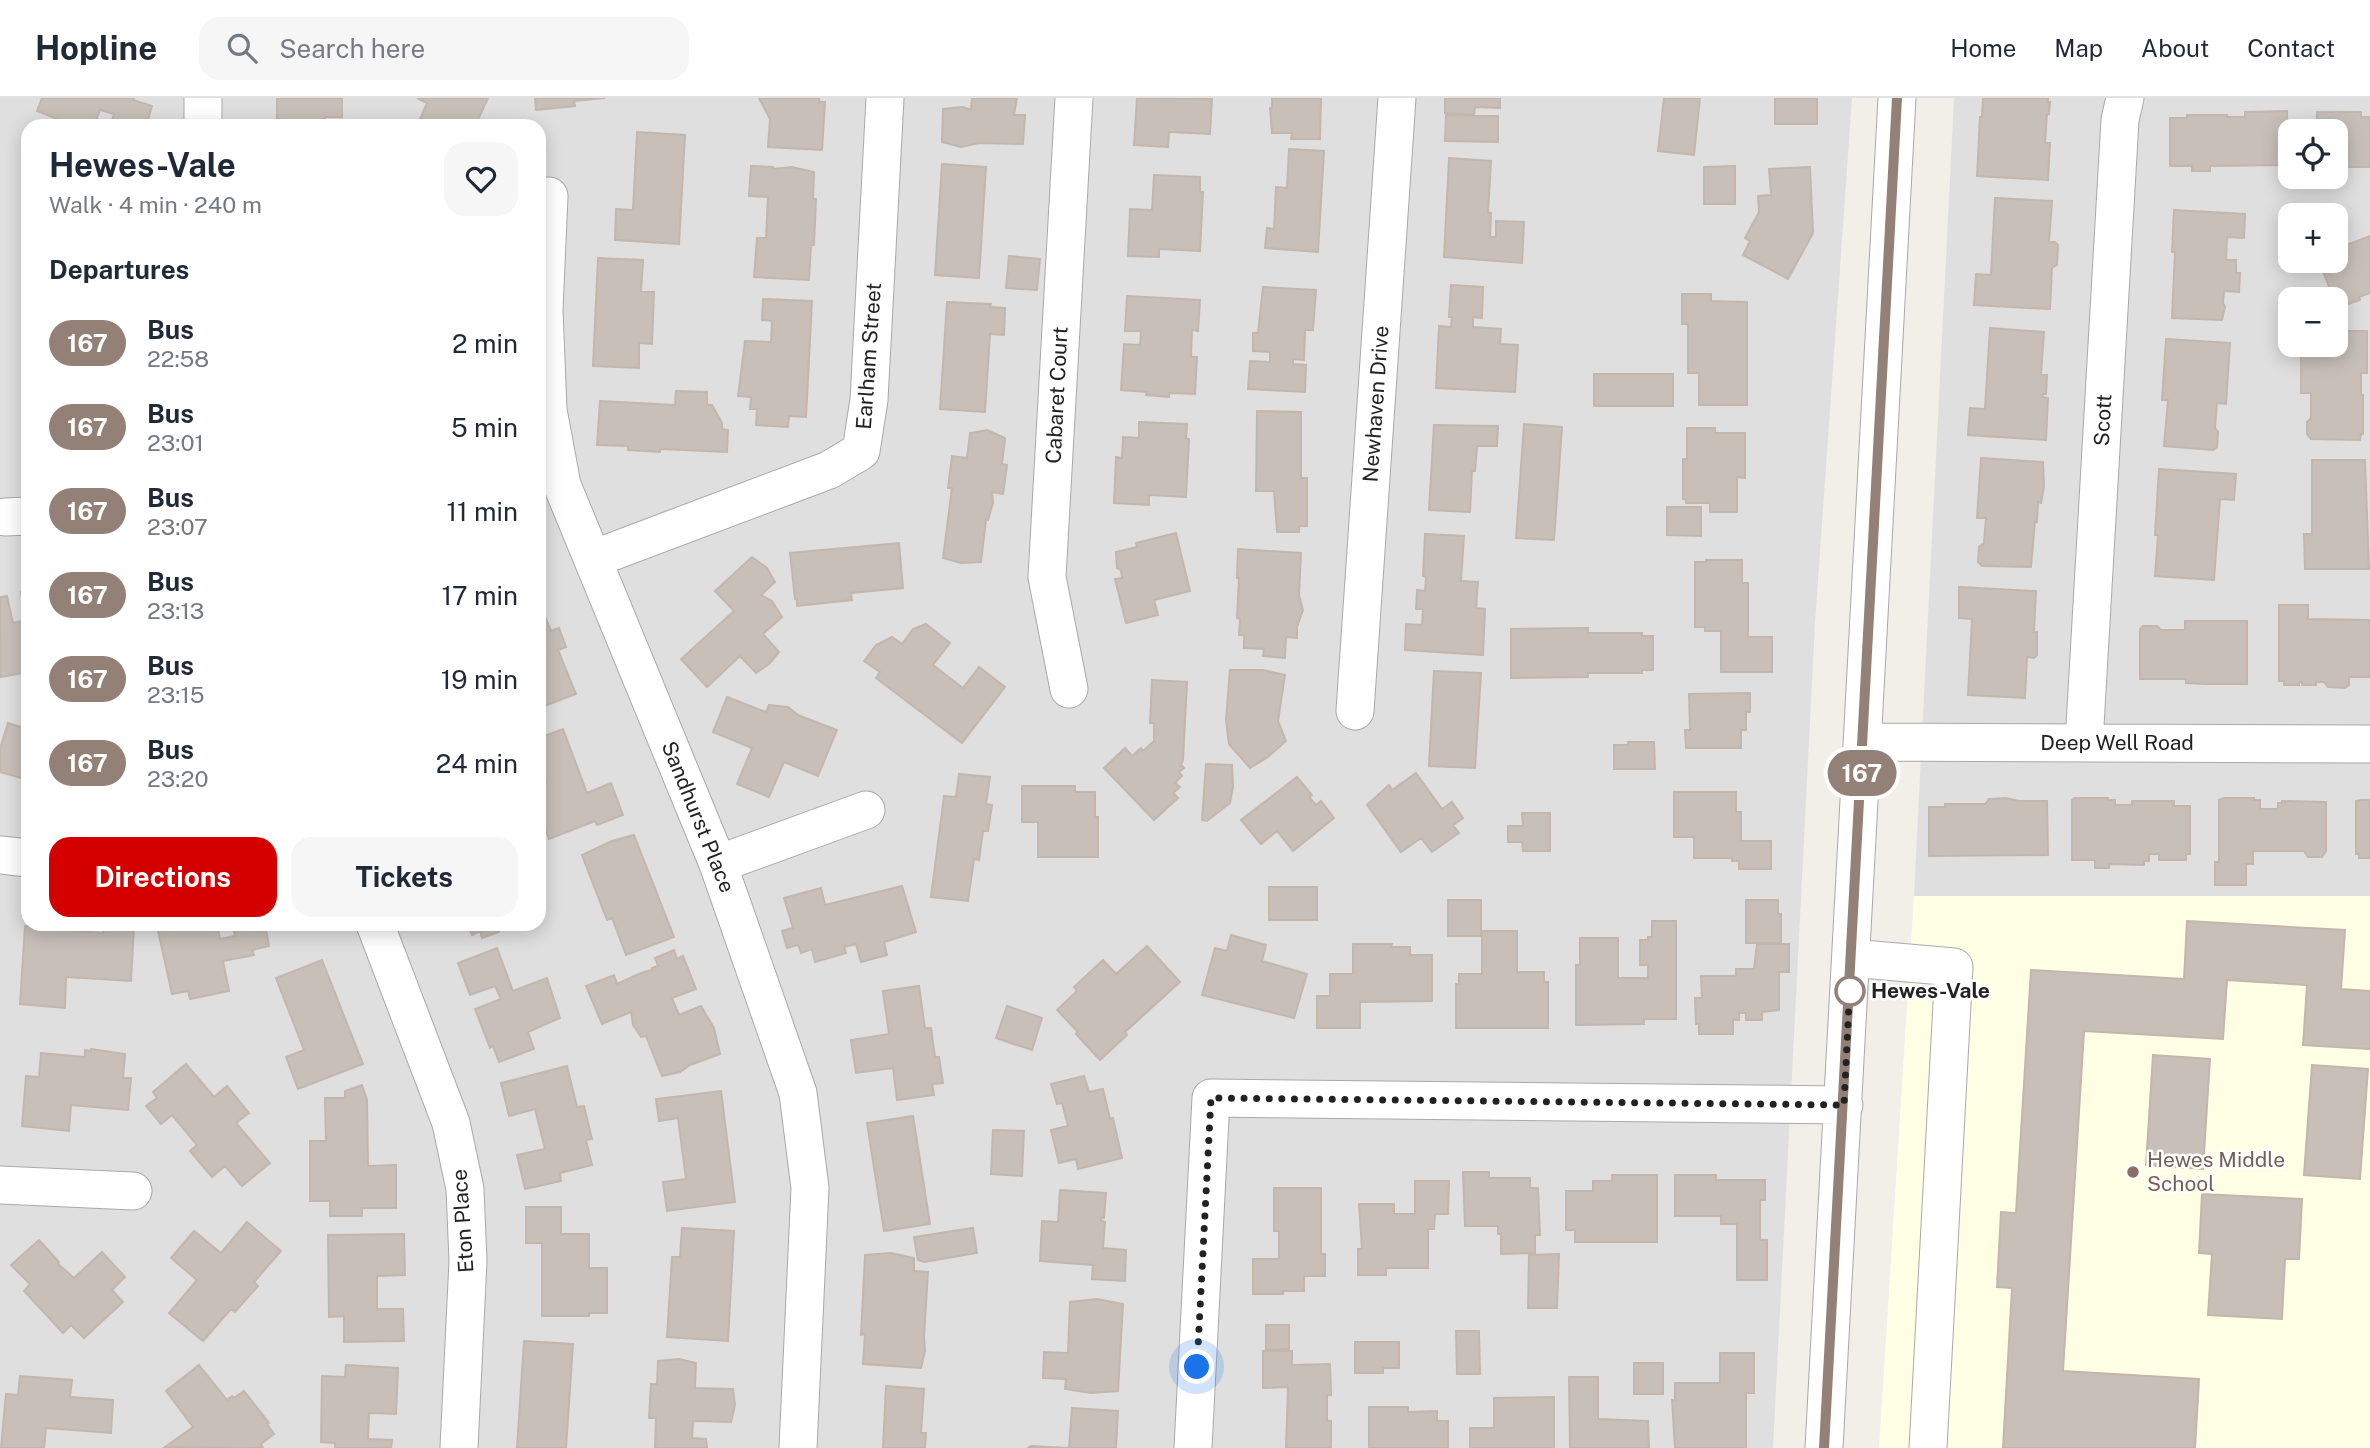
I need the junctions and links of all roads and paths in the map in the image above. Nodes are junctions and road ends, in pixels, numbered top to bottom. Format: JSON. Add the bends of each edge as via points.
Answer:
{"nodes":[{"id":1,"x":203,"y":98,"type":"edge"},
{"id":2,"x":885,"y":98,"type":"edge"},
{"id":3,"x":1074,"y":98,"type":"edge"},
{"id":4,"x":1397,"y":98,"type":"edge"},
{"id":5,"x":1897,"y":98,"type":"edge"},
{"id":6,"x":2125,"y":98,"type":"edge"},
{"id":7,"x":202,"y":119,"type":"edge"},
{"id":8,"x":549,"y":197,"type":"dead end"},
{"id":9,"x":546,"y":265,"type":"edge"},
{"id":10,"x":546,"y":360,"type":"edge"},
{"id":11,"x":593,"y":559,"type":"junction"},
{"id":12,"x":1069,"y":689,"type":"dead end"},
{"id":13,"x":1355,"y":711,"type":"dead end"},
{"id":14,"x":1863,"y":742,"type":"junction"},
{"id":15,"x":2084,"y":743,"type":"junction"},
{"id":16,"x":2370,"y":744,"type":"edge"},
{"id":17,"x":866,"y":810,"type":"dead end"},
{"id":18,"x":0,"y":855,"type":"edge"},
{"id":19,"x":21,"y":857,"type":"edge"},
{"id":20,"x":718,"y":864,"type":"junction"},
{"id":21,"x":378,"y":931,"type":"edge"},
{"id":22,"x":1851,"y":958,"type":"junction"},
{"id":23,"x":1844,"y":1105,"type":"junction"},
{"id":24,"x":0,"y":1185,"type":"edge"},
{"id":25,"x":133,"y":1191,"type":"dead end"},
{"id":26,"x":458,"y":1448,"type":"edge"},
{"id":27,"x":798,"y":1448,"type":"edge"},
{"id":28,"x":1193,"y":1448,"type":"edge"},
{"id":29,"x":1824,"y":1448,"type":"edge"},
{"id":30,"x":1928,"y":1448,"type":"edge"}],
"edges":[{"from":1,"to":7,"type":"street"},
{"from":2,"to":11,"type":"street","name":"Earlham Street","via":[[869,400],[862,451],[829,470]]},
{"from":3,"to":12,"type":"street","name":"Cabaret Court","via":[[1047,577]]},
{"from":4,"to":13,"type":"street","name":"Newhaven Drive"},
{"from":5,"to":14,"type":"street"},
{"from":6,"to":15,"type":"street","name":"Scott","via":[[2118,147]]},
{"from":8,"to":9,"type":"street","name":"Sandhurst Place"},
{"from":10,"to":11,"type":"street","name":"Sandhurst Place","via":[[548,410],[562,485]]},
{"from":11,"to":20,"type":"street","name":"Sandhurst Place"},
{"from":14,"to":15,"type":"street","name":"Deep Well Road"},
{"from":14,"to":22,"type":"street"},
{"from":15,"to":16,"type":"street","name":"Deep Well Road"},
{"from":17,"to":20,"type":"street"},
{"from":18,"to":19,"type":"street"},
{"from":20,"to":27,"type":"street","name":"Sandhurst Place","via":[[798,1093],[810,1188]]},
{"from":21,"to":26,"type":"street","name":"Eton Place","via":[[451,1123],[465,1189],[468,1261]]},
{"from":22,"to":23,"type":"street"},
{"from":22,"to":30,"type":"street","via":[[1954,967]]},
{"from":23,"to":28,"type":"street","via":[[1211,1098]]},
{"from":23,"to":29,"type":"street"},
{"from":24,"to":25,"type":"street"}]}
